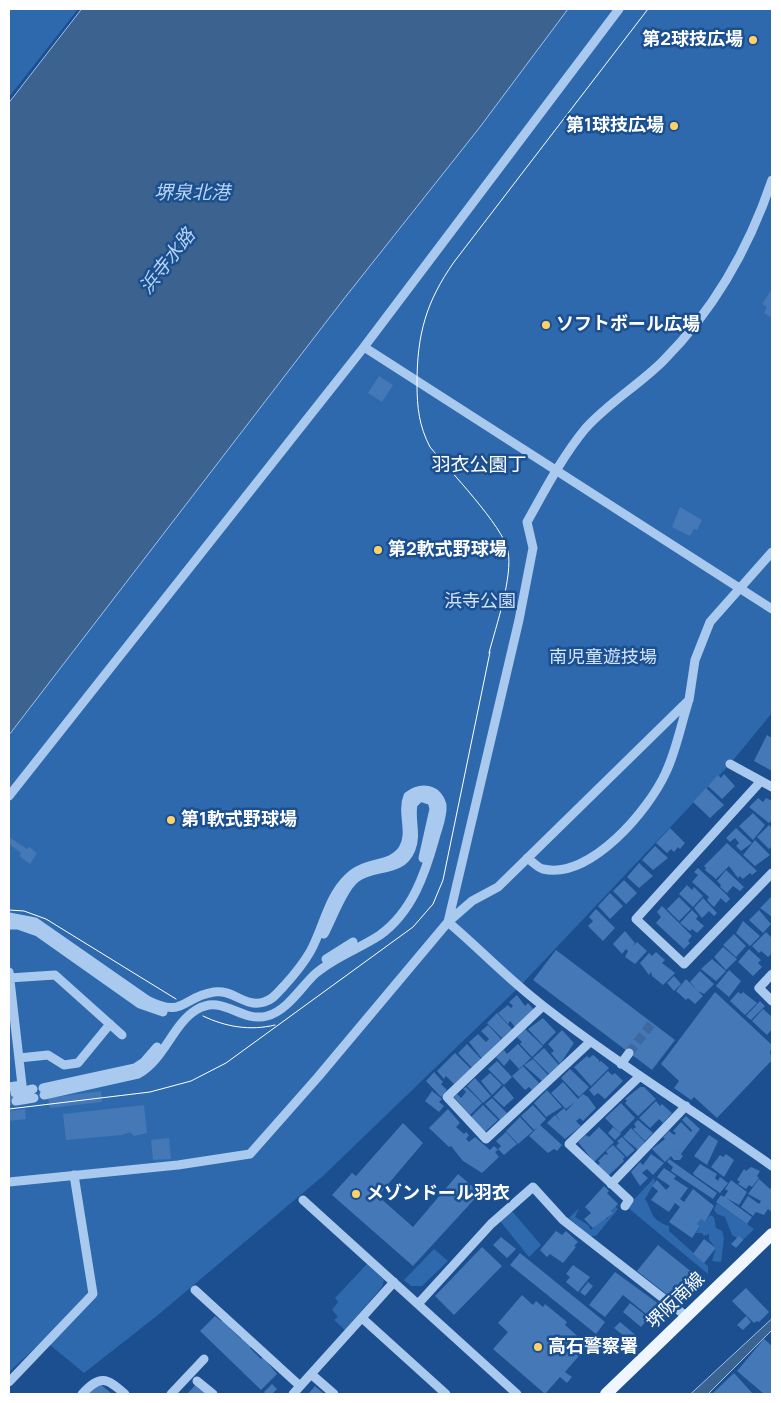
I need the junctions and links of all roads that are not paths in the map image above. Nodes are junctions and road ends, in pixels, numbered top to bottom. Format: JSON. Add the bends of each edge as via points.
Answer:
{"nodes":[{"id":1,"x":619,"y":9,"type":"edge"},
{"id":2,"x":772,"y":180,"type":"edge"},
{"id":3,"x":364,"y":347,"type":"junction"},
{"id":4,"x":556,"y":470,"type":"junction"},
{"id":5,"x":772,"y":552,"type":"edge"},
{"id":6,"x":740,"y":587,"type":"junction"},
{"id":7,"x":772,"y":610,"type":"edge"},
{"id":8,"x":689,"y":700,"type":"junction"},
{"id":9,"x":730,"y":764,"type":"dead end"},
{"id":10,"x":761,"y":781,"type":"junction"},
{"id":11,"x":772,"y":787,"type":"edge"},
{"id":12,"x":9,"y":796,"type":"edge"},
{"id":13,"x":527,"y":858,"type":"junction"},
{"id":14,"x":772,"y":873,"type":"edge"},
{"id":15,"x":9,"y":917,"type":"edge"},
{"id":16,"x":448,"y":922,"type":"junction"},
{"id":17,"x":9,"y":925,"type":"edge"},
{"id":18,"x":772,"y":974,"type":"edge"},
{"id":19,"x":9,"y":975,"type":"edge"},
{"id":20,"x":132,"y":995,"type":"junction"},
{"id":21,"x":230,"y":1000,"type":"junction"},
{"id":22,"x":772,"y":1000,"type":"edge"},
{"id":23,"x":543,"y":1006,"type":"junction"},
{"id":24,"x":110,"y":1024,"type":"junction"},
{"id":25,"x":122,"y":1035,"type":"dead end"},
{"id":26,"x":590,"y":1042,"type":"junction"},
{"id":27,"x":629,"y":1053,"type":"tunnel mouth"},
{"id":28,"x":19,"y":1058,"type":"junction"},
{"id":29,"x":621,"y":1064,"type":"junction"},
{"id":30,"x":640,"y":1076,"type":"junction"},
{"id":31,"x":13,"y":1093,"type":"edge"},
{"id":32,"x":686,"y":1106,"type":"junction"},
{"id":33,"x":772,"y":1166,"type":"edge"},
{"id":34,"x":74,"y":1175,"type":"junction"},
{"id":35,"x":9,"y":1182,"type":"edge"},
{"id":36,"x":611,"y":1184,"type":"junction"},
{"id":37,"x":303,"y":1200,"type":"dead end"},
{"id":38,"x":625,"y":1206,"type":"dead end"},
{"id":39,"x":772,"y":1234,"type":"edge"},
{"id":40,"x":394,"y":1282,"type":"junction"},
{"id":41,"x":196,"y":1290,"type":"dead end"},
{"id":42,"x":418,"y":1304,"type":"junction"},
{"id":43,"x":686,"y":1316,"type":"junction"},
{"id":44,"x":362,"y":1318,"type":"junction"},
{"id":45,"x":204,"y":1359,"type":"dead end"},
{"id":46,"x":311,"y":1374,"type":"junction"},
{"id":47,"x":197,"y":1381,"type":"dead end"},
{"id":48,"x":9,"y":1382,"type":"edge"},
{"id":49,"x":300,"y":1386,"type":"junction"},
{"id":50,"x":82,"y":1394,"type":"edge"},
{"id":51,"x":125,"y":1394,"type":"edge"},
{"id":52,"x":171,"y":1394,"type":"edge"},
{"id":53,"x":212,"y":1394,"type":"edge"},
{"id":54,"x":293,"y":1394,"type":"edge"},
{"id":55,"x":334,"y":1394,"type":"edge"},
{"id":56,"x":446,"y":1394,"type":"edge"},
{"id":57,"x":517,"y":1394,"type":"edge"},
{"id":58,"x":606,"y":1394,"type":"edge"}],
"edges":[{"from":1,"to":3,"type":"street"},
{"from":2,"to":4,"type":"street","via":[[737,266],[709,306],[663,361],[586,428]]},
{"from":3,"to":4,"type":"street"},
{"from":3,"to":12,"type":"street"},
{"from":4,"to":6,"type":"street"},
{"from":4,"to":16,"type":"street","via":[[526,522],[533,548],[519,620]]},
{"from":5,"to":6,"type":"street"},
{"from":6,"to":7,"type":"street"},
{"from":6,"to":8,"type":"street","via":[[710,622],[695,660]]},
{"from":8,"to":13,"type":"street"},
{"from":8,"to":13,"type":"street","via":[[667,772],[651,800],[629,826],[590,859],[577,864],[542,869]]},
{"from":9,"to":10,"type":"street"},
{"from":10,"to":11,"type":"street"},
{"from":10,"to":14,"type":"street","via":[[636,919],[684,964]]},
{"from":13,"to":16,"type":"street","via":[[498,887],[472,900]]},
{"from":15,"to":20,"type":"street","via":[[35,922]]},
{"from":16,"to":23,"type":"street"},
{"from":16,"to":34,"type":"street","via":[[250,1154]]},
{"from":17,"to":20,"type":"street","via":[[38,932]]},
{"from":18,"to":22,"type":"street","via":[[759,988]]},
{"from":19,"to":24,"type":"street","via":[[55,975]]},
{"from":19,"to":28,"type":"street"},
{"from":20,"to":21,"type":"street","via":[[149,1009],[170,1013],[179,1012],[206,997],[220,995]]},
{"from":21,"to":21,"type":"street","via":[[249,1013],[271,1010],[317,965],[387,920],[407,896],[420,869],[433,821],[432,801],[420,797],[414,800],[413,843],[408,855],[396,866],[366,872],[352,881],[311,959],[283,995],[272,1005],[257,1008]]},
{"from":21,"to":31,"type":"street","via":[[205,1001],[190,1012],[145,1066],[38,1092]]},
{"from":23,"to":26,"type":"street"},
{"from":23,"to":26,"type":"street","via":[[447,1097],[486,1140]]},
{"from":24,"to":25,"type":"street"},
{"from":24,"to":28,"type":"street","via":[[78,1063],[64,1065],[48,1055]]},
{"from":26,"to":29,"type":"street"},
{"from":27,"to":29,"type":"street"},
{"from":28,"to":31,"type":"street","via":[[22,1084]]},
{"from":29,"to":30,"type":"street"},
{"from":30,"to":32,"type":"street"},
{"from":30,"to":36,"type":"street","via":[[569,1144]]},
{"from":32,"to":33,"type":"street"},
{"from":32,"to":36,"type":"street"},
{"from":34,"to":35,"type":"street"},
{"from":34,"to":48,"type":"street","via":[[93,1294]]},
{"from":36,"to":38,"type":"street","via":[[629,1200]]},
{"from":37,"to":40,"type":"street"},
{"from":39,"to":43,"type":"main road","name":"堺阪南線"},
{"from":40,"to":42,"type":"street"},
{"from":40,"to":44,"type":"street"},
{"from":41,"to":49,"type":"street"},
{"from":42,"to":43,"type":"street","via":[[491,1224],[533,1187],[563,1220]]},
{"from":42,"to":57,"type":"street"},
{"from":43,"to":58,"type":"main road","name":"堺阪南線"},
{"from":44,"to":46,"type":"street"},
{"from":44,"to":56,"type":"street"},
{"from":45,"to":52,"type":"street"},
{"from":46,"to":49,"type":"street"},
{"from":46,"to":55,"type":"street"},
{"from":47,"to":53,"type":"street"},
{"from":49,"to":54,"type":"street"},
{"from":50,"to":51,"type":"street","via":[[92,1384],[104,1380]]}]}
